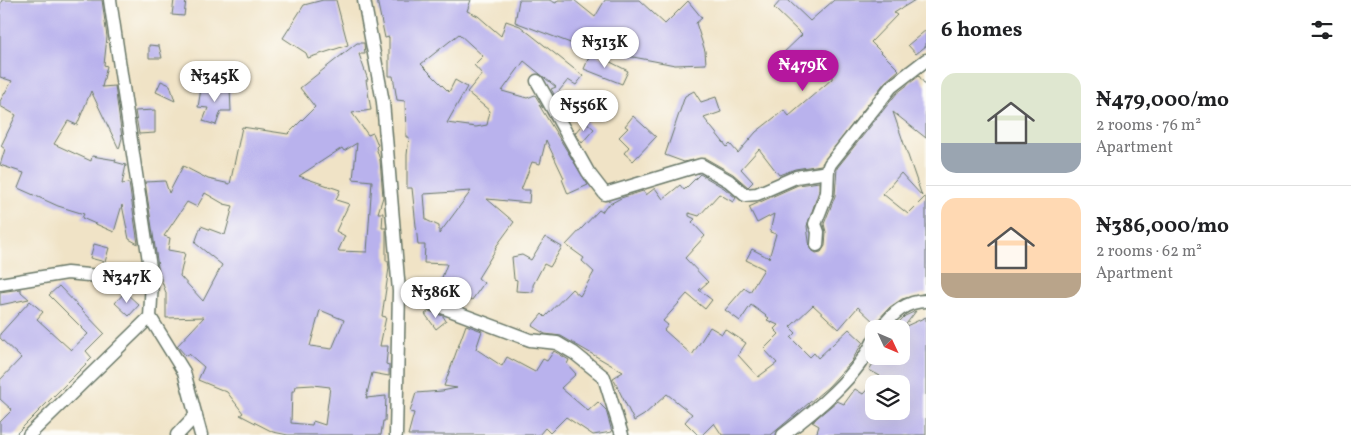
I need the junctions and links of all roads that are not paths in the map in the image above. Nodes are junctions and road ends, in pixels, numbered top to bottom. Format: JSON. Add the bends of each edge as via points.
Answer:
{"nodes":[{"id":1,"x":110,"y":0,"type":"edge"},
{"id":2,"x":364,"y":0,"type":"edge"},
{"id":3,"x":926,"y":60,"type":"edge"},
{"id":4,"x":537,"y":81,"type":"dead end"},
{"id":5,"x":828,"y":172,"type":"junction"},
{"id":6,"x":817,"y":245,"type":"dead end"},
{"id":7,"x":152,"y":281,"type":"junction"},
{"id":8,"x":0,"y":284,"type":"edge"},
{"id":9,"x":399,"y":291,"type":"junction"},
{"id":10,"x":926,"y":301,"type":"edge"},
{"id":11,"x":150,"y":317,"type":"junction"},
{"id":12,"x":889,"y":320,"type":"edge"},
{"id":13,"x":865,"y":357,"type":"edge"},
{"id":14,"x":196,"y":415,"type":"junction"},
{"id":15,"x":29,"y":435,"type":"edge"},
{"id":16,"x":177,"y":435,"type":"edge"},
{"id":17,"x":201,"y":435,"type":"edge"},
{"id":18,"x":396,"y":435,"type":"edge"},
{"id":19,"x":622,"y":435,"type":"edge"},
{"id":20,"x":782,"y":435,"type":"edge"}],
"edges":[{"from":1,"to":7,"type":"street"},
{"from":2,"to":9,"type":"street","via":[[383,102]]},
{"from":3,"to":5,"type":"street","via":[[891,87],[830,164]]},
{"from":4,"to":5,"type":"street","via":[[588,172],[605,194],[701,165],[729,181],[745,195],[757,194],[796,177]]},
{"from":5,"to":6,"type":"street","via":[[828,193],[816,224]]},
{"from":7,"to":8,"type":"street","via":[[67,273]]},
{"from":7,"to":11,"type":"street"},
{"from":9,"to":18,"type":"street"},
{"from":9,"to":19,"type":"street","via":[[530,340],[557,343],[574,352],[604,377]]},
{"from":10,"to":12,"type":"street","via":[[901,307]]},
{"from":11,"to":14,"type":"street","via":[[184,372]]},
{"from":11,"to":15,"type":"street"},
{"from":13,"to":20,"type":"street","via":[[843,384]]},
{"from":14,"to":16,"type":"street"},
{"from":14,"to":17,"type":"street"}]}
